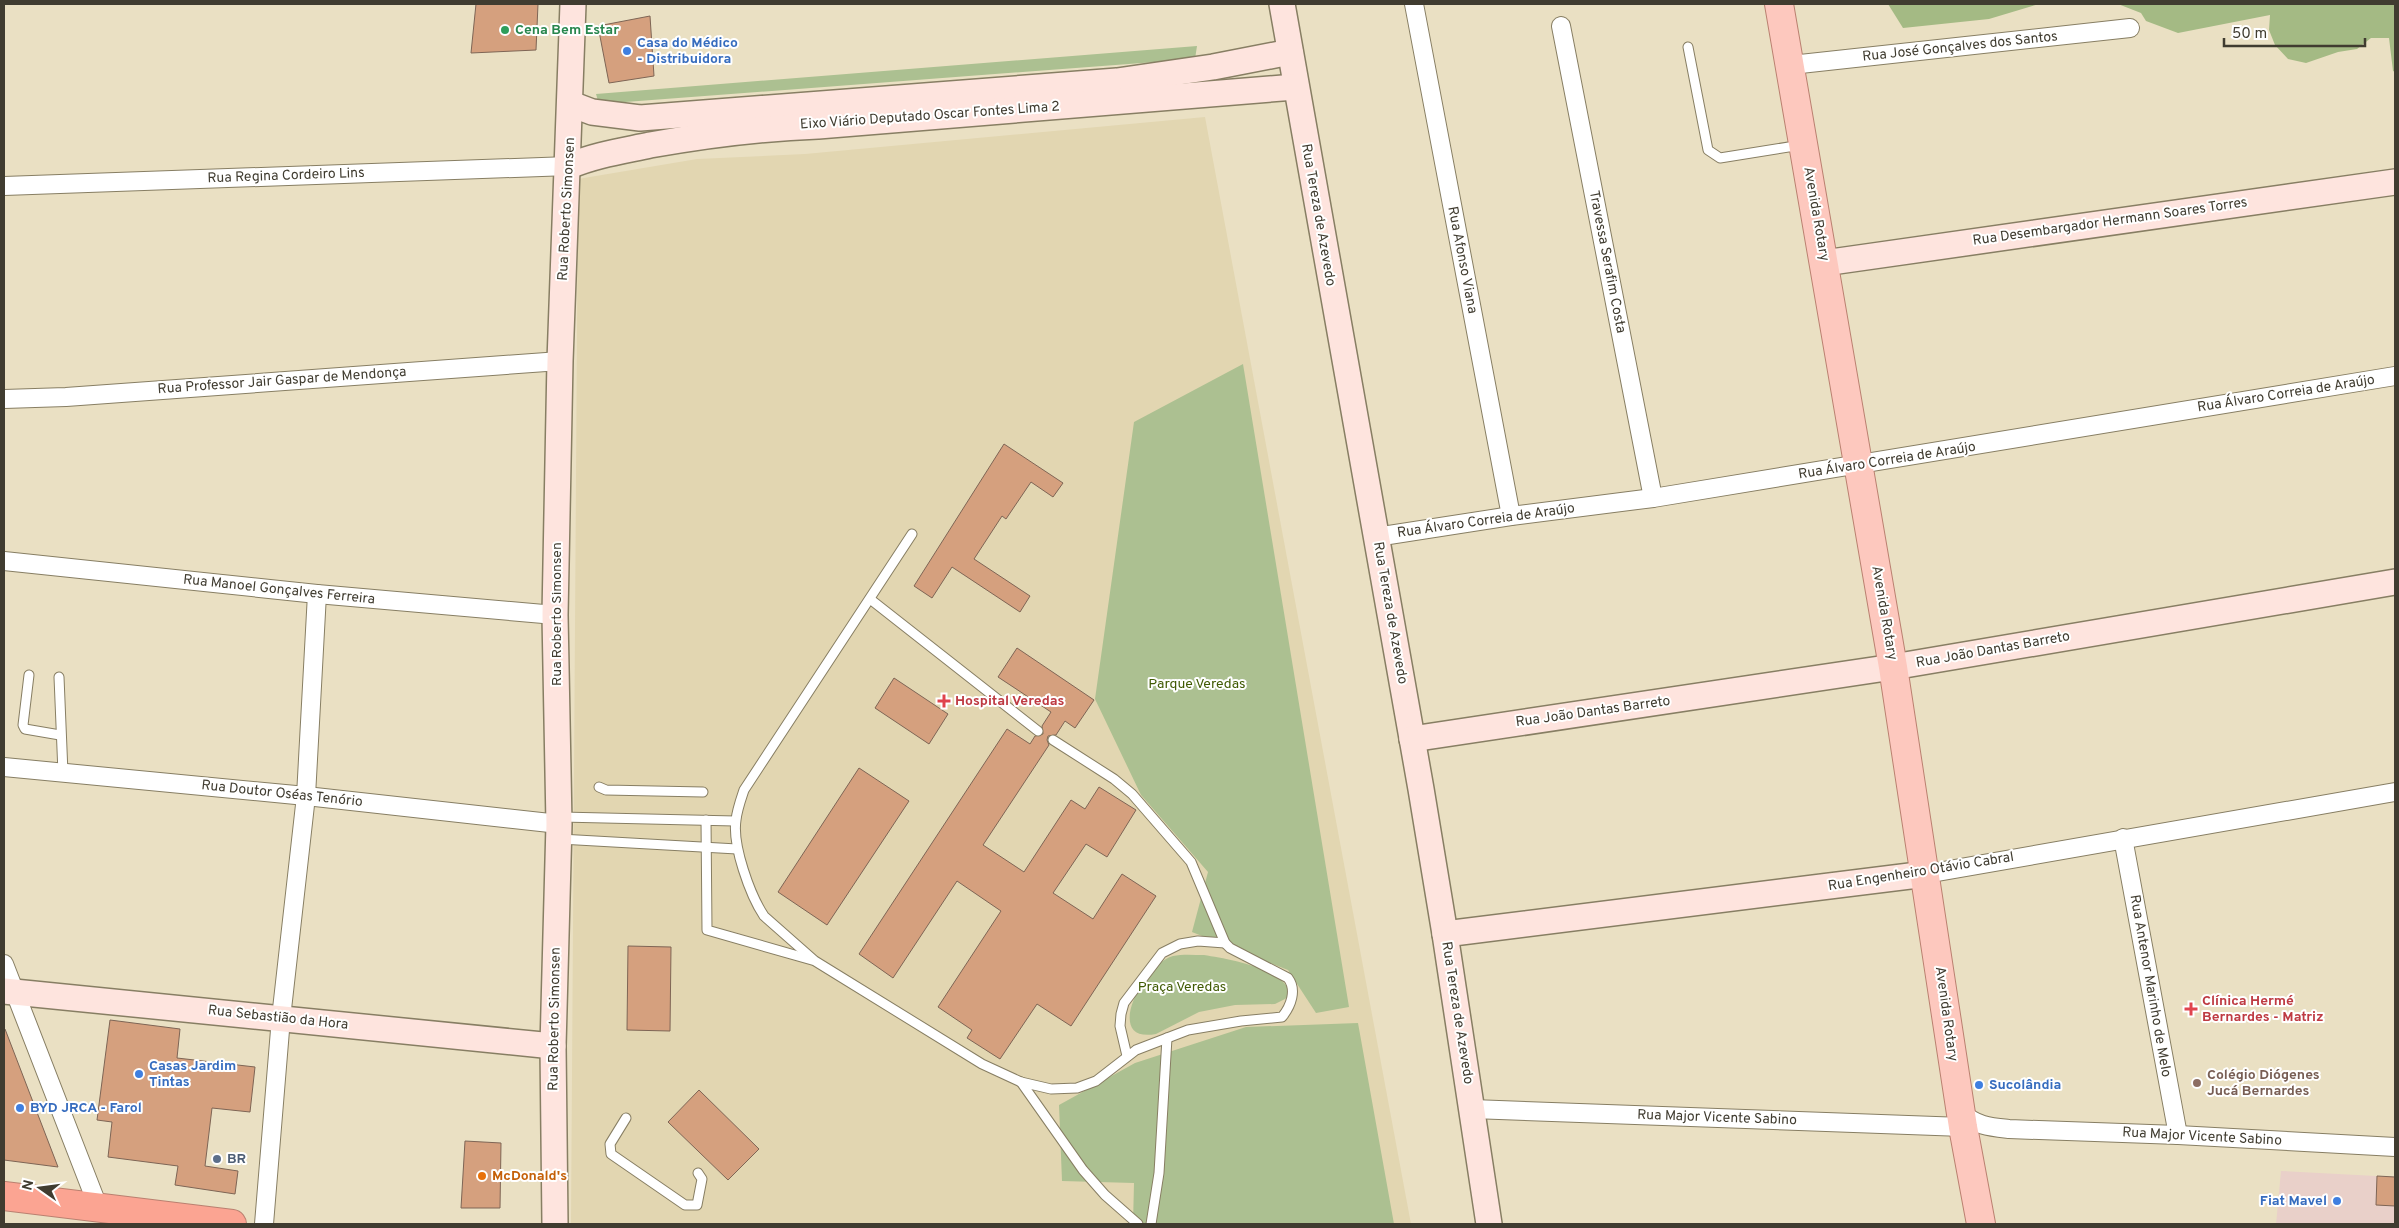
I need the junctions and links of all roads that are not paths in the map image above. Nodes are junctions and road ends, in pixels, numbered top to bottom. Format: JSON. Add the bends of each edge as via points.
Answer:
{"nodes":[{"id":1,"x":573,"y":4,"type":"edge"},
{"id":2,"x":1282,"y":4,"type":"edge"},
{"id":3,"x":1414,"y":4,"type":"edge"},
{"id":4,"x":1779,"y":4,"type":"edge"},
{"id":5,"x":1561,"y":26,"type":"dead end"},
{"id":6,"x":2130,"y":28,"type":"dead end"},
{"id":7,"x":1688,"y":47,"type":"dead end"},
{"id":8,"x":1290,"y":52,"type":"junction"},
{"id":9,"x":1790,"y":65,"type":"junction"},
{"id":10,"x":1295,"y":87,"type":"junction"},
{"id":11,"x":571,"y":104,"type":"junction"},
{"id":12,"x":1804,"y":144,"type":"junction"},
{"id":13,"x":569,"y":166,"type":"junction"},
{"id":14,"x":2395,"y":182,"type":"edge"},
{"id":15,"x":4,"y":186,"type":"edge"},
{"id":16,"x":1824,"y":262,"type":"junction"},
{"id":17,"x":560,"y":361,"type":"junction"},
{"id":18,"x":2395,"y":376,"type":"edge"},
{"id":19,"x":4,"y":399,"type":"edge"},
{"id":20,"x":1858,"y":466,"type":"junction"},
{"id":21,"x":1654,"y":498,"type":"junction"},
{"id":22,"x":1511,"y":516,"type":"junction"},
{"id":23,"x":912,"y":534,"type":"dead end"},
{"id":24,"x":1376,"y":537,"type":"junction"},
{"id":25,"x":4,"y":561,"type":"edge"},
{"id":26,"x":2395,"y":582,"type":"edge"},
{"id":27,"x":317,"y":594,"type":"junction"},
{"id":28,"x":870,"y":599,"type":"junction"},
{"id":29,"x":555,"y":615,"type":"junction"},
{"id":30,"x":1893,"y":667,"type":"junction"},
{"id":31,"x":29,"y":675,"type":"dead end"},
{"id":32,"x":59,"y":678,"type":"dead end"},
{"id":33,"x":1038,"y":731,"type":"dead end"},
{"id":34,"x":60,"y":734,"type":"junction"},
{"id":35,"x":1412,"y":739,"type":"junction"},
{"id":36,"x":1053,"y":740,"type":"dead end"},
{"id":37,"x":4,"y":767,"type":"edge"},
{"id":38,"x":63,"y":773,"type":"junction"},
{"id":39,"x":600,"y":787,"type":"dead end"},
{"id":40,"x":703,"y":792,"type":"dead end"},
{"id":41,"x":2395,"y":792,"type":"edge"},
{"id":42,"x":306,"y":796,"type":"junction"},
{"id":43,"x":706,"y":820,"type":"junction"},
{"id":44,"x":736,"y":821,"type":"junction"},
{"id":45,"x":559,"y":826,"type":"junction"},
{"id":46,"x":2123,"y":838,"type":"junction"},
{"id":47,"x":707,"y":848,"type":"junction"},
{"id":48,"x":737,"y":849,"type":"junction"},
{"id":49,"x":1926,"y":874,"type":"junction"},
{"id":50,"x":1445,"y":934,"type":"junction"},
{"id":51,"x":1225,"y":943,"type":"junction"},
{"id":52,"x":814,"y":961,"type":"junction"},
{"id":53,"x":4,"y":964,"type":"edge"},
{"id":54,"x":9,"y":991,"type":"edge"},
{"id":55,"x":281,"y":1018,"type":"junction"},
{"id":56,"x":1167,"y":1038,"type":"junction"},
{"id":57,"x":553,"y":1046,"type":"junction"},
{"id":58,"x":1127,"y":1056,"type":"junction"},
{"id":59,"x":1021,"y":1082,"type":"junction"},
{"id":60,"x":1472,"y":1109,"type":"junction"},
{"id":61,"x":626,"y":1118,"type":"dead end"},
{"id":62,"x":1962,"y":1120,"type":"junction"},
{"id":63,"x":2009,"y":1129,"type":"junction"},
{"id":64,"x":2178,"y":1135,"type":"junction"},
{"id":65,"x":2395,"y":1147,"type":"edge"},
{"id":66,"x":1970,"y":1162,"type":"junction"},
{"id":67,"x":698,"y":1173,"type":"dead end"},
{"id":68,"x":4,"y":1196,"type":"edge"},
{"id":69,"x":99,"y":1209,"type":"junction"},
{"id":70,"x":232,"y":1224,"type":"edge"},
{"id":71,"x":264,"y":1224,"type":"edge"},
{"id":72,"x":555,"y":1224,"type":"edge"},
{"id":73,"x":1138,"y":1224,"type":"edge"},
{"id":74,"x":1150,"y":1224,"type":"edge"},
{"id":75,"x":1489,"y":1224,"type":"edge"},
{"id":76,"x":1981,"y":1224,"type":"edge"}],
"edges":[{"from":1,"to":11,"type":"street","name":"Rua Roberto Simonsen"},
{"from":2,"to":8,"type":"street","name":"Rua Tereza de Azevedo"},
{"from":3,"to":22,"type":"street","name":"Rua Afonso Viana"},
{"from":4,"to":9,"type":"main road","name":"Avenida Rotary"},
{"from":5,"to":21,"type":"street","name":"Travessa Serafim Costa"},
{"from":6,"to":9,"type":"street","name":"Rua José Gonçalves dos Santos"},
{"from":7,"to":12,"type":"lane","via":[[1708,150],[1712,155],[1720,158]]},
{"from":8,"to":10,"type":"street","name":"Rua Tereza de Azevedo"},
{"from":8,"to":11,"type":"street","name":"Eixo Viário Deputado Oscar Fontes Lima 2","via":[[1213,68],[1117,81],[640,118],[592,112]]},
{"from":9,"to":12,"type":"main road","name":"Avenida Rotary"},
{"from":10,"to":13,"type":"street","name":"Eixo Viário Deputado Oscar Fontes Lima 2","via":[[766,128],[687,138],[592,156]]},
{"from":10,"to":24,"type":"street","name":"Rua Tereza de Azevedo"},
{"from":11,"to":13,"type":"street","name":"Rua Roberto Simonsen"},
{"from":12,"to":16,"type":"main road","name":"Avenida Rotary"},
{"from":13,"to":15,"type":"street","name":"Rua Regina Cordeiro Lins"},
{"from":13,"to":17,"type":"street","name":"Rua Roberto Simonsen"},
{"from":14,"to":16,"type":"street","name":"Rua Desembargador Hermann Soares Torres"},
{"from":16,"to":20,"type":"main road","name":"Avenida Rotary"},
{"from":17,"to":19,"type":"street","name":"Rua Professor Jair Gaspar de Mendonça"},
{"from":17,"to":29,"type":"street","name":"Rua Roberto Simonsen"},
{"from":18,"to":20,"type":"street","name":"Rua Álvaro Correia de Araújo"},
{"from":20,"to":21,"type":"street","name":"Rua Álvaro Correia de Araújo"},
{"from":20,"to":30,"type":"main road","name":"Avenida Rotary"},
{"from":21,"to":22,"type":"street","name":"Rua Álvaro Correia de Araújo"},
{"from":22,"to":24,"type":"street","name":"Rua Álvaro Correia de Araújo"},
{"from":23,"to":28,"type":"lane"},
{"from":24,"to":35,"type":"street","name":"Rua Tereza de Azevedo"},
{"from":25,"to":27,"type":"street","name":"Rua Manoel Gonçalves Ferreira"},
{"from":26,"to":30,"type":"street","name":"Rua João Dantas Barreto"},
{"from":27,"to":29,"type":"street","name":"Rua Manoel Gonçalves Ferreira"},
{"from":27,"to":42,"type":"street"},
{"from":28,"to":33,"type":"lane"},
{"from":28,"to":44,"type":"lane","via":[[744,790]]},
{"from":29,"to":45,"type":"street","name":"Rua Roberto Simonsen"},
{"from":30,"to":35,"type":"street","name":"Rua João Dantas Barreto"},
{"from":30,"to":49,"type":"main road","name":"Avenida Rotary"},
{"from":31,"to":34,"type":"lane","via":[[25,729]]},
{"from":32,"to":34,"type":"lane"},
{"from":34,"to":38,"type":"lane"},
{"from":35,"to":50,"type":"street","name":"Rua Tereza de Azevedo"},
{"from":36,"to":51,"type":"lane","via":[[1132,794],[1191,862]]},
{"from":37,"to":38,"type":"street","name":"Rua Doutor Oséas Tenório"},
{"from":38,"to":42,"type":"street","name":"Rua Doutor Oséas Tenório"},
{"from":39,"to":40,"type":"lane","via":[[606,790]]},
{"from":41,"to":46,"type":"street","name":"Rua Engenheiro Otávio Cabral"},
{"from":42,"to":45,"type":"street","name":"Rua Doutor Oséas Tenório"},
{"from":42,"to":55,"type":"street"},
{"from":43,"to":44,"type":"lane"},
{"from":43,"to":45,"type":"lane"},
{"from":43,"to":47,"type":"lane"},
{"from":44,"to":48,"type":"lane"},
{"from":45,"to":47,"type":"lane"},
{"from":45,"to":57,"type":"street","name":"Rua Roberto Simonsen"},
{"from":46,"to":49,"type":"street","name":"Rua Engenheiro Otávio Cabral"},
{"from":46,"to":64,"type":"street","name":"Rua Antenor Marinho de Melo"},
{"from":47,"to":48,"type":"lane"},
{"from":47,"to":52,"type":"lane","via":[[707,930]]},
{"from":48,"to":52,"type":"lane","via":[[764,916]]},
{"from":49,"to":50,"type":"street","name":"Rua Engenheiro Otávio Cabral"},
{"from":49,"to":62,"type":"main road","name":"Avenida Rotary"},
{"from":50,"to":60,"type":"street","name":"Rua Tereza de Azevedo"},
{"from":51,"to":56,"type":"lane","via":[[1288,978],[1293,992],[1288,1010],[1282,1016],[1188,1030]]},
{"from":51,"to":58,"type":"lane","via":[[1198,941],[1180,944],[1162,953],[1124,1003],[1120,1026]]},
{"from":52,"to":59,"type":"lane","via":[[982,1064]]},
{"from":53,"to":54,"type":"street"},
{"from":54,"to":55,"type":"street","name":"Rua Sebastião da Hora"},
{"from":54,"to":69,"type":"street"},
{"from":55,"to":57,"type":"street","name":"Rua Sebastião da Hora"},
{"from":55,"to":71,"type":"street"},
{"from":56,"to":58,"type":"lane"},
{"from":56,"to":74,"type":"lane","via":[[1158,1173]]},
{"from":57,"to":72,"type":"street","name":"Rua Roberto Simonsen"},
{"from":58,"to":59,"type":"lane","via":[[1096,1081],[1077,1088],[1051,1090]]},
{"from":59,"to":73,"type":"lane","via":[[1083,1170]]},
{"from":60,"to":62,"type":"street","name":"Rua Major Vicente Sabino"},
{"from":60,"to":75,"type":"street","name":"Rua Tereza de Azevedo"},
{"from":61,"to":67,"type":"lane","via":[[610,1144],[612,1154],[685,1205],[697,1205],[702,1179]]},
{"from":62,"to":63,"type":"street","name":"Rua Major Vicente Sabino"},
{"from":62,"to":66,"type":"main road","name":"Avenida Rotary"},
{"from":63,"to":64,"type":"street","name":"Rua Major Vicente Sabino"},
{"from":63,"to":66,"type":"street","name":"Rua Major Vicente Sabino","via":[[1981,1136],[1974,1146]]},
{"from":64,"to":65,"type":"street","name":"Rua Major Vicente Sabino"},
{"from":66,"to":76,"type":"main road","name":"Avenida Rotary"},
{"from":68,"to":69,"type":"highway"},
{"from":69,"to":70,"type":"highway"}]}
